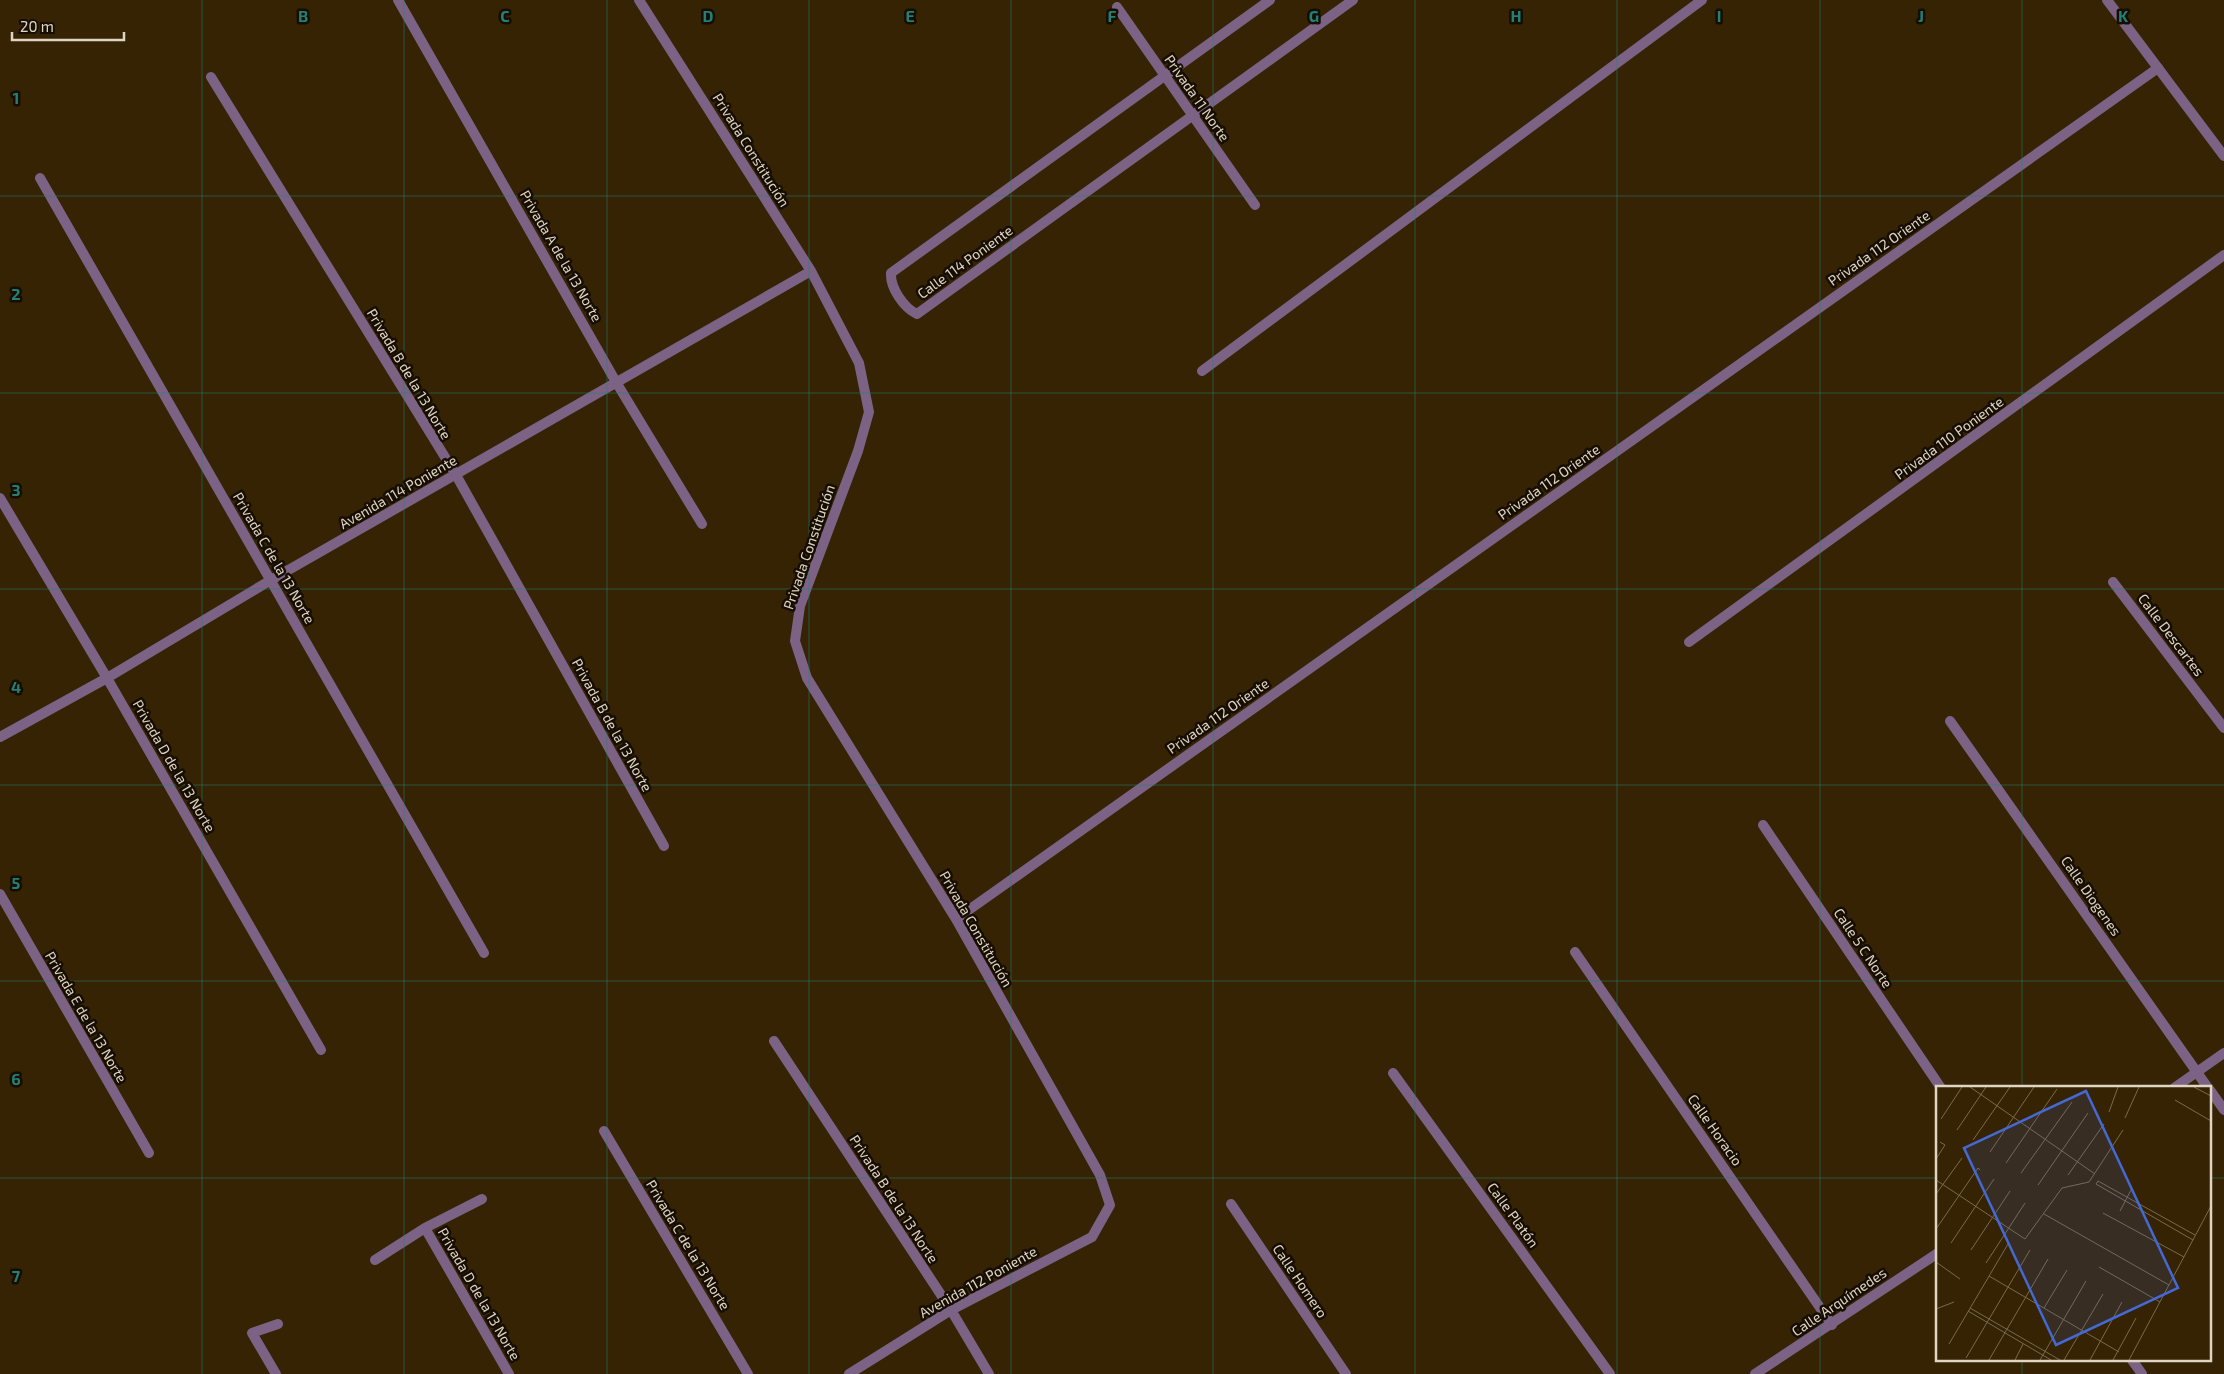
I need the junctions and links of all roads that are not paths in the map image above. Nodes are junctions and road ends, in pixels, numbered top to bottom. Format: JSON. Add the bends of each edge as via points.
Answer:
{"nodes":[{"id":1,"x":398,"y":0,"type":"edge"},
{"id":2,"x":639,"y":0,"type":"edge"},
{"id":3,"x":1270,"y":0,"type":"edge"},
{"id":4,"x":1353,"y":0,"type":"edge"},
{"id":5,"x":1702,"y":0,"type":"edge"},
{"id":6,"x":2106,"y":0,"type":"edge"},
{"id":7,"x":1117,"y":7,"type":"dead end"},
{"id":8,"x":2158,"y":68,"type":"junction"},
{"id":9,"x":1166,"y":76,"type":"junction"},
{"id":10,"x":212,"y":77,"type":"dead end"},
{"id":11,"x":1192,"y":115,"type":"junction"},
{"id":12,"x":2224,"y":156,"type":"edge"},
{"id":13,"x":40,"y":178,"type":"dead end"},
{"id":14,"x":1255,"y":205,"type":"dead end"},
{"id":15,"x":2224,"y":255,"type":"edge"},
{"id":16,"x":811,"y":271,"type":"junction"},
{"id":17,"x":1202,"y":370,"type":"dead end"},
{"id":18,"x":616,"y":382,"type":"junction"},
{"id":19,"x":456,"y":475,"type":"junction"},
{"id":20,"x":0,"y":498,"type":"edge"},
{"id":21,"x":702,"y":524,"type":"dead end"},
{"id":22,"x":271,"y":580,"type":"junction"},
{"id":23,"x":2113,"y":582,"type":"dead end"},
{"id":24,"x":1689,"y":642,"type":"dead end"},
{"id":25,"x":107,"y":678,"type":"junction"},
{"id":26,"x":1950,"y":721,"type":"dead end"},
{"id":27,"x":2224,"y":728,"type":"edge"},
{"id":28,"x":0,"y":737,"type":"edge"},
{"id":29,"x":1763,"y":825,"type":"dead end"},
{"id":30,"x":664,"y":846,"type":"dead end"},
{"id":31,"x":0,"y":894,"type":"edge"},
{"id":32,"x":956,"y":919,"type":"junction"},
{"id":33,"x":1575,"y":952,"type":"dead end"},
{"id":34,"x":484,"y":953,"type":"dead end"},
{"id":35,"x":774,"y":1041,"type":"dead end"},
{"id":36,"x":321,"y":1050,"type":"dead end"},
{"id":37,"x":2224,"y":1053,"type":"edge"},
{"id":38,"x":2197,"y":1072,"type":"junction"},
{"id":39,"x":1393,"y":1073,"type":"dead end"},
{"id":40,"x":1940,"y":1086,"type":"edge"},
{"id":41,"x":2177,"y":1086,"type":"edge"},
{"id":42,"x":2207,"y":1086,"type":"edge"},
{"id":43,"x":2212,"y":1093,"type":"edge"},
{"id":44,"x":2224,"y":1110,"type":"edge"},
{"id":45,"x":604,"y":1131,"type":"dead end"},
{"id":46,"x":149,"y":1153,"type":"dead end"},
{"id":47,"x":482,"y":1199,"type":"dead end"},
{"id":48,"x":1231,"y":1204,"type":"dead end"},
{"id":49,"x":1110,"y":1205,"type":"joint"},
{"id":50,"x":425,"y":1228,"type":"junction"},
{"id":51,"x":1936,"y":1254,"type":"edge"},
{"id":52,"x":375,"y":1260,"type":"dead end"},
{"id":53,"x":951,"y":1310,"type":"junction"},
{"id":54,"x":278,"y":1324,"type":"dead end"},
{"id":55,"x":1832,"y":1325,"type":"junction"},
{"id":56,"x":2133,"y":1362,"type":"edge"},
{"id":57,"x":276,"y":1374,"type":"edge"},
{"id":58,"x":509,"y":1374,"type":"edge"},
{"id":59,"x":748,"y":1374,"type":"edge"},
{"id":60,"x":849,"y":1374,"type":"edge"},
{"id":61,"x":989,"y":1374,"type":"edge"},
{"id":62,"x":1346,"y":1374,"type":"edge"},
{"id":63,"x":1610,"y":1374,"type":"edge"},
{"id":64,"x":1755,"y":1374,"type":"edge"},
{"id":65,"x":2142,"y":1374,"type":"edge"}],
"edges":[{"from":1,"to":18,"type":"street","name":"Privada A de la 13 Norte"},
{"from":2,"to":16,"type":"street","name":"Privada Constitución"},
{"from":3,"to":9,"type":"street","name":"Calle 114 Poniente"},
{"from":4,"to":11,"type":"street","name":"Calle 114 Poniente"},
{"from":5,"to":17,"type":"street"},
{"from":6,"to":8,"type":"street"},
{"from":7,"to":9,"type":"street","name":"Privada 11 Norte"},
{"from":8,"to":12,"type":"street"},
{"from":8,"to":32,"type":"street","name":"Privada 112 Oriente"},
{"from":9,"to":11,"type":"street","name":"Privada 11 Norte"},
{"from":9,"to":11,"type":"street","name":"Calle 114 Poniente","via":[[891,274],[891,282],[908,310],[917,314]]},
{"from":10,"to":19,"type":"street","name":"Privada B de la 13 Norte"},
{"from":11,"to":14,"type":"street","name":"Privada 11 Norte"},
{"from":13,"to":22,"type":"street","name":"Privada C de la 13 Norte"},
{"from":15,"to":24,"type":"street","name":"Privada 110 Poniente"},
{"from":16,"to":18,"type":"street","name":"Avenida 114 Poniente"},
{"from":16,"to":32,"type":"street","name":"Privada Constitución","via":[[859,364],[869,412],[858,451],[800,606],[795,641],[807,678]]},
{"from":18,"to":19,"type":"street","name":"Avenida 114 Poniente"},
{"from":18,"to":21,"type":"street","name":"Privada A de la 13 Norte"},
{"from":19,"to":22,"type":"street","name":"Avenida 114 Poniente"},
{"from":19,"to":30,"type":"street","name":"Privada B de la 13 Norte"},
{"from":20,"to":25,"type":"street","name":"Privada D de la 13 Norte"},
{"from":22,"to":25,"type":"street","name":"Avenida 114 Poniente"},
{"from":22,"to":34,"type":"street","name":"Privada C de la 13 Norte"},
{"from":23,"to":27,"type":"street","name":"Calle Descartes"},
{"from":25,"to":28,"type":"street","name":"Avenida 114 Poniente"},
{"from":25,"to":36,"type":"street","name":"Privada D de la 13 Norte"},
{"from":26,"to":38,"type":"street","name":"Calle Diogenes"},
{"from":29,"to":40,"type":"street","name":"Calle 5 C Norte"},
{"from":31,"to":46,"type":"street","name":"Privada E de la 13 Norte"},
{"from":32,"to":49,"type":"street","name":"Privada Constitución","via":[[1100,1175]]},
{"from":33,"to":55,"type":"street","name":"Calle Horacio"},
{"from":35,"to":53,"type":"street","name":"Privada B de la 13 Norte"},
{"from":37,"to":38,"type":"street"},
{"from":38,"to":41,"type":"street"},
{"from":38,"to":42,"type":"street","name":"Calle Diogenes"},
{"from":39,"to":63,"type":"street","name":"Calle Platón"},
{"from":43,"to":44,"type":"street","name":"Calle Diogenes"},
{"from":45,"to":59,"type":"street","name":"Privada C de la 13 Norte"},
{"from":47,"to":50,"type":"street"},
{"from":48,"to":62,"type":"street","name":"Calle Homero"},
{"from":49,"to":53,"type":"street","name":"Avenida 112 Poniente","via":[[1092,1237]]},
{"from":50,"to":52,"type":"street"},
{"from":50,"to":58,"type":"street","name":"Privada D de la 13 Norte"},
{"from":51,"to":55,"type":"street","name":"Calle Arquímedes"},
{"from":53,"to":60,"type":"street","name":"Avenida 112 Poniente"},
{"from":53,"to":61,"type":"street","name":"Privada B de la 13 Norte"},
{"from":54,"to":57,"type":"street","via":[[252,1333]]},
{"from":55,"to":64,"type":"street","name":"Calle Arquímedes"},
{"from":56,"to":65,"type":"street"}]}
